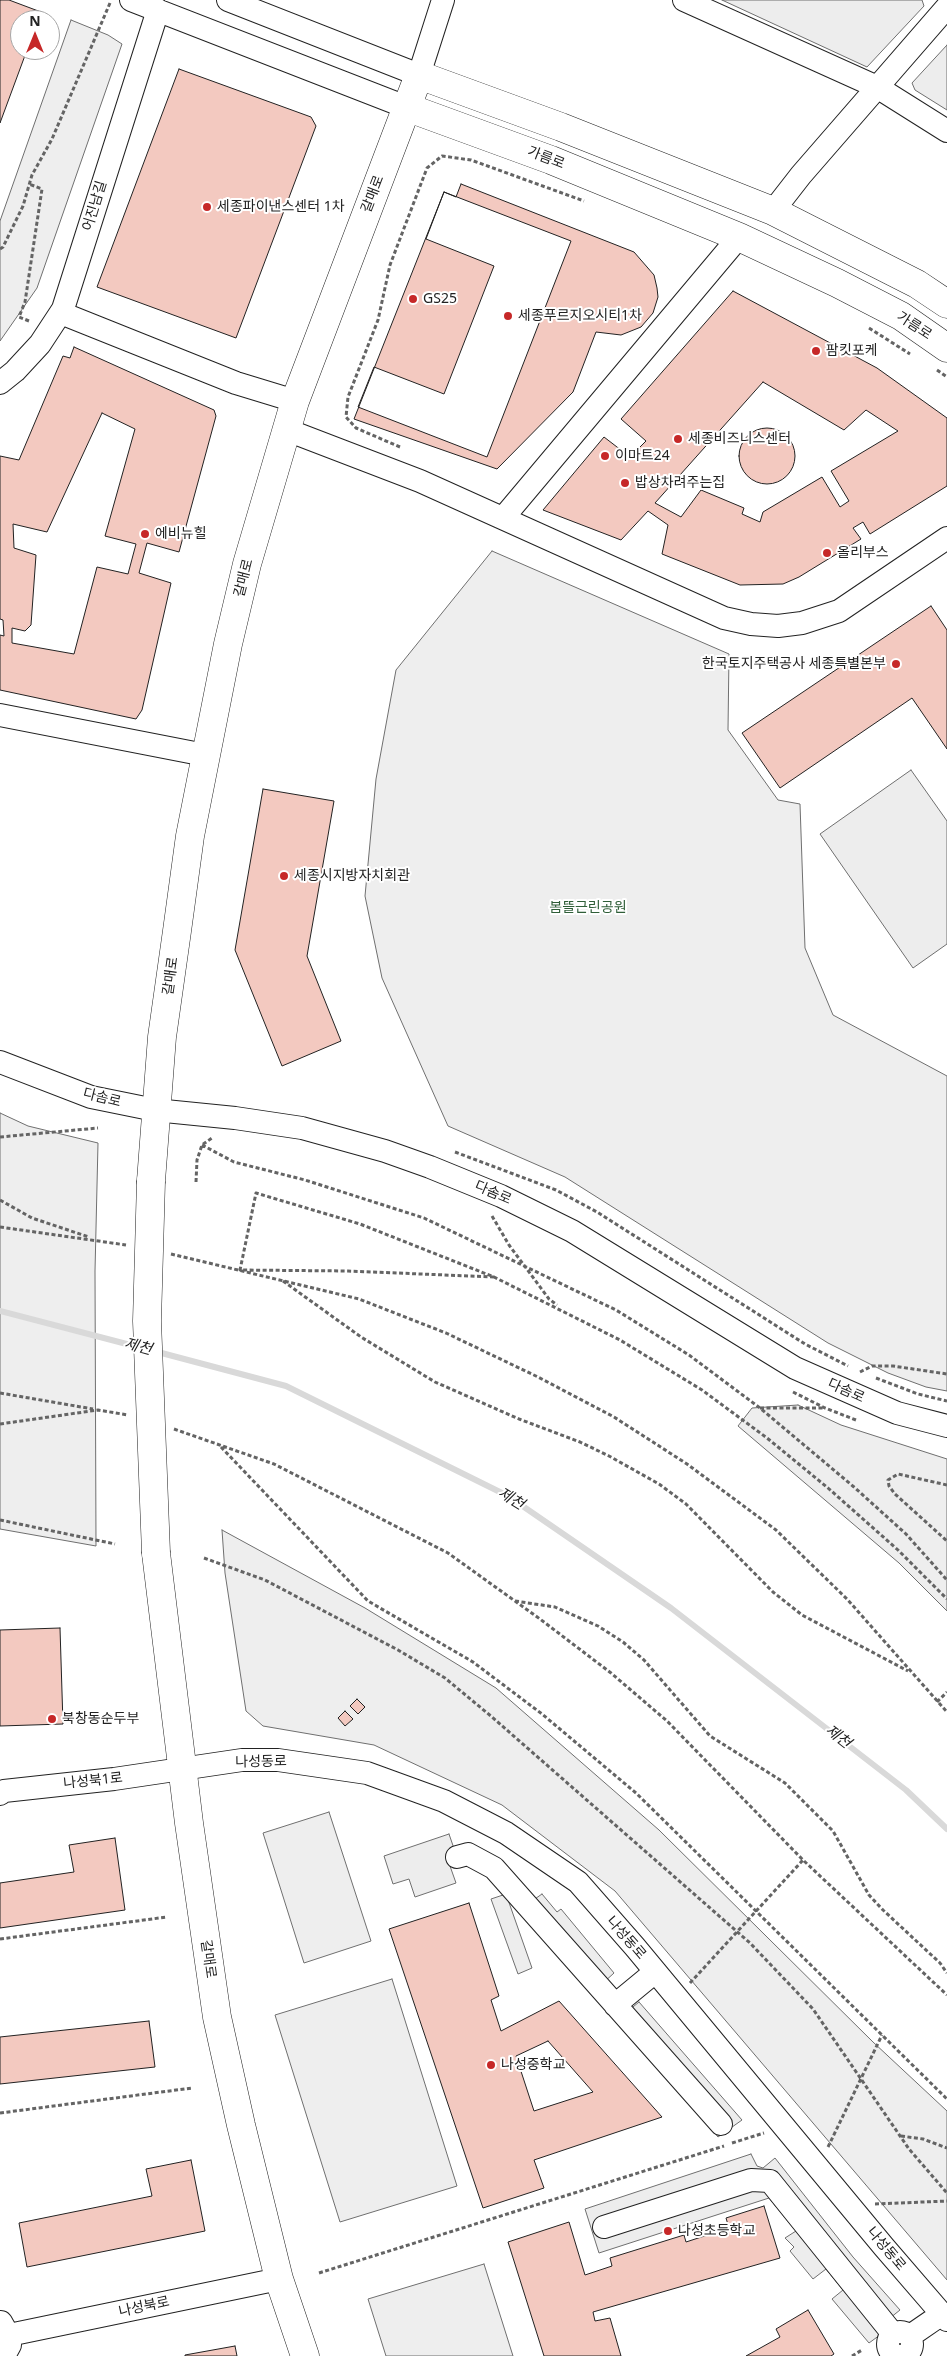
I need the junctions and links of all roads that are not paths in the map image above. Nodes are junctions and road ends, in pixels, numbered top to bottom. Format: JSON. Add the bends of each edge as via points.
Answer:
{"nodes":[{"id":1,"x":131,"y":0,"type":"edge"},
{"id":2,"x":228,"y":0,"type":"edge"},
{"id":3,"x":443,"y":0,"type":"edge"},
{"id":4,"x":684,"y":0,"type":"edge"},
{"id":5,"x":947,"y":7,"type":"edge"},
{"id":6,"x":158,"y":10,"type":"junction"},
{"id":7,"x":419,"y":75,"type":"junction"},
{"id":8,"x":877,"y":87,"type":"junction"},
{"id":9,"x":406,"y":107,"type":"junction"},
{"id":10,"x":947,"y":131,"type":"edge"},
{"id":11,"x":773,"y":211,"type":"junction"},
{"id":12,"x":739,"y":237,"type":"junction"},
{"id":13,"x":947,"y":304,"type":"edge"},
{"id":14,"x":55,"y":321,"type":"junction"},
{"id":15,"x":947,"y":348,"type":"edge"},
{"id":16,"x":0,"y":383,"type":"edge"},
{"id":17,"x":295,"y":401,"type":"junction"},
{"id":18,"x":287,"y":430,"type":"junction"},
{"id":19,"x":503,"y":518,"type":"junction"},
{"id":20,"x":947,"y":538,"type":"edge"},
{"id":21,"x":0,"y":715,"type":"edge"},
{"id":22,"x":205,"y":755,"type":"junction"},
{"id":23,"x":0,"y":1062,"type":"edge"},
{"id":24,"x":155,"y":1110,"type":"junction"},
{"id":25,"x":947,"y":1426,"type":"edge"},
{"id":26,"x":183,"y":1770,"type":"junction"},
{"id":27,"x":1,"y":1791,"type":"edge"},
{"id":28,"x":457,"y":1857,"type":"dead end"},
{"id":29,"x":655,"y":1972,"type":"junction"},
{"id":30,"x":615,"y":2005,"type":"junction"},
{"id":31,"x":721,"y":2124,"type":"dead end"},
{"id":32,"x":604,"y":2227,"type":"dead end"},
{"id":33,"x":279,"y":2279,"type":"junction"},
{"id":34,"x":944,"y":2317,"type":"edge"},
{"id":35,"x":4,"y":2338,"type":"edge"},
{"id":36,"x":305,"y":2356,"type":"edge"}],
"edges":[{"from":1,"to":6,"type":"street","name":"가름로"},
{"from":2,"to":7,"type":"street"},
{"from":3,"to":7,"type":"street","name":"갈매로"},
{"from":4,"to":8,"type":"street"},
{"from":5,"to":8,"type":"street"},
{"from":6,"to":9,"type":"street","name":"가름로"},
{"from":6,"to":14,"type":"street","name":"어진남길"},
{"from":7,"to":9,"type":"main road","name":"갈매로"},
{"from":7,"to":11,"type":"main road"},
{"from":8,"to":10,"type":"street"},
{"from":8,"to":11,"type":"street"},
{"from":9,"to":12,"type":"main road","name":"가름로","via":[[551,160]]},
{"from":9,"to":17,"type":"main road","name":"갈매로"},
{"from":11,"to":13,"type":"main road","via":[[917,284]]},
{"from":12,"to":15,"type":"main road","name":"가름로","via":[[885,308]]},
{"from":12,"to":19,"type":"street"},
{"from":14,"to":16,"type":"street","name":"어진남길","via":[[15,371]]},
{"from":14,"to":17,"type":"street"},
{"from":17,"to":18,"type":"main road","name":"갈매로"},
{"from":18,"to":19,"type":"street","via":[[420,481]]},
{"from":18,"to":22,"type":"main road","name":"갈매로","via":[[245,573]]},
{"from":19,"to":20,"type":"street","via":[[724,618],[778,626],[802,623],[839,610]]},
{"from":21,"to":22,"type":"street"},
{"from":22,"to":24,"type":"main road","name":"갈매로","via":[[175,940]]},
{"from":23,"to":24,"type":"street","name":"다솜로","via":[[91,1097]]},
{"from":24,"to":25,"type":"street","name":"다솜로","via":[[302,1128],[430,1167],[501,1196],[572,1231],[795,1368],[897,1413]]},
{"from":24,"to":26,"type":"main road","name":"갈매로","bridge":true,"via":[[147,1321],[156,1553]]},
{"from":26,"to":27,"type":"street","name":"나성북1로"},
{"from":26,"to":29,"type":"street","name":"나성동로","via":[[242,1760],[318,1764],[367,1773],[444,1801],[506,1832],[578,1882]]},
{"from":26,"to":33,"type":"main road","name":"갈매로","via":[[217,2017]]},
{"from":28,"to":30,"type":"street","via":[[468,1854],[494,1868]]},
{"from":29,"to":30,"type":"street"},
{"from":29,"to":34,"type":"street","name":"나성동로"},
{"from":30,"to":31,"type":"street"},
{"from":32,"to":34,"type":"street","via":[[752,2180],[770,2181],[901,2335]]},
{"from":33,"to":35,"type":"street","name":"나성북로"},
{"from":33,"to":36,"type":"main road","name":"갈매로"}]}
